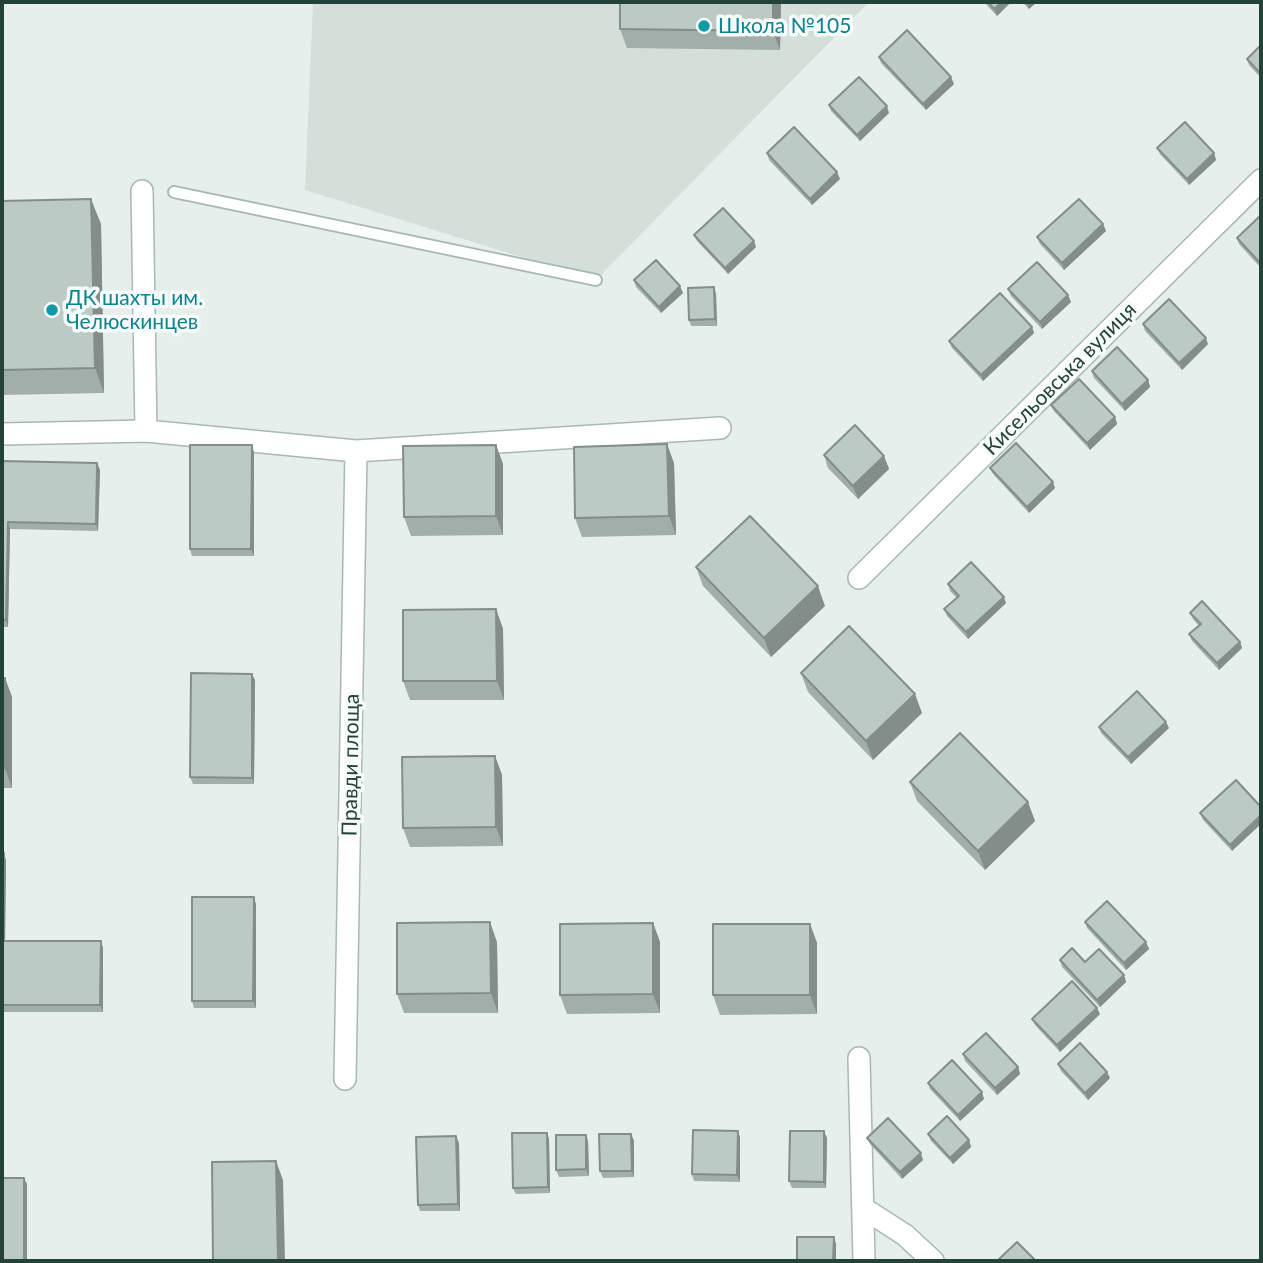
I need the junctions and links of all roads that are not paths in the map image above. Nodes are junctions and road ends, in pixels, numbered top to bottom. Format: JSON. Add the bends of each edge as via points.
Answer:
{"nodes":[{"id":1,"x":1261,"y":180,"type":"edge"},
{"id":2,"x":142,"y":191,"type":"dead end"},
{"id":3,"x":174,"y":192,"type":"dead end"},
{"id":4,"x":596,"y":281,"type":"dead end"},
{"id":5,"x":720,"y":428,"type":"dead end"},
{"id":6,"x":146,"y":432,"type":"junction"},
{"id":7,"x":2,"y":434,"type":"edge"},
{"id":8,"x":356,"y":451,"type":"junction"},
{"id":9,"x":859,"y":578,"type":"dead end"},
{"id":10,"x":859,"y":1058,"type":"dead end"},
{"id":11,"x":345,"y":1079,"type":"dead end"},
{"id":12,"x":863,"y":1208,"type":"junction"},
{"id":13,"x":864,"y":1261,"type":"edge"},
{"id":14,"x":933,"y":1261,"type":"edge"}],
"edges":[{"from":1,"to":9,"type":"street","name":"Кисельовська вулиця"},
{"from":2,"to":6,"type":"street"},
{"from":3,"to":4,"type":"lane"},
{"from":5,"to":8,"type":"street"},
{"from":6,"to":7,"type":"street"},
{"from":6,"to":8,"type":"street"},
{"from":8,"to":11,"type":"street","name":"Правди площа"},
{"from":10,"to":12,"type":"street"},
{"from":12,"to":13,"type":"street"},
{"from":12,"to":14,"type":"street","via":[[905,1235]]}]}
